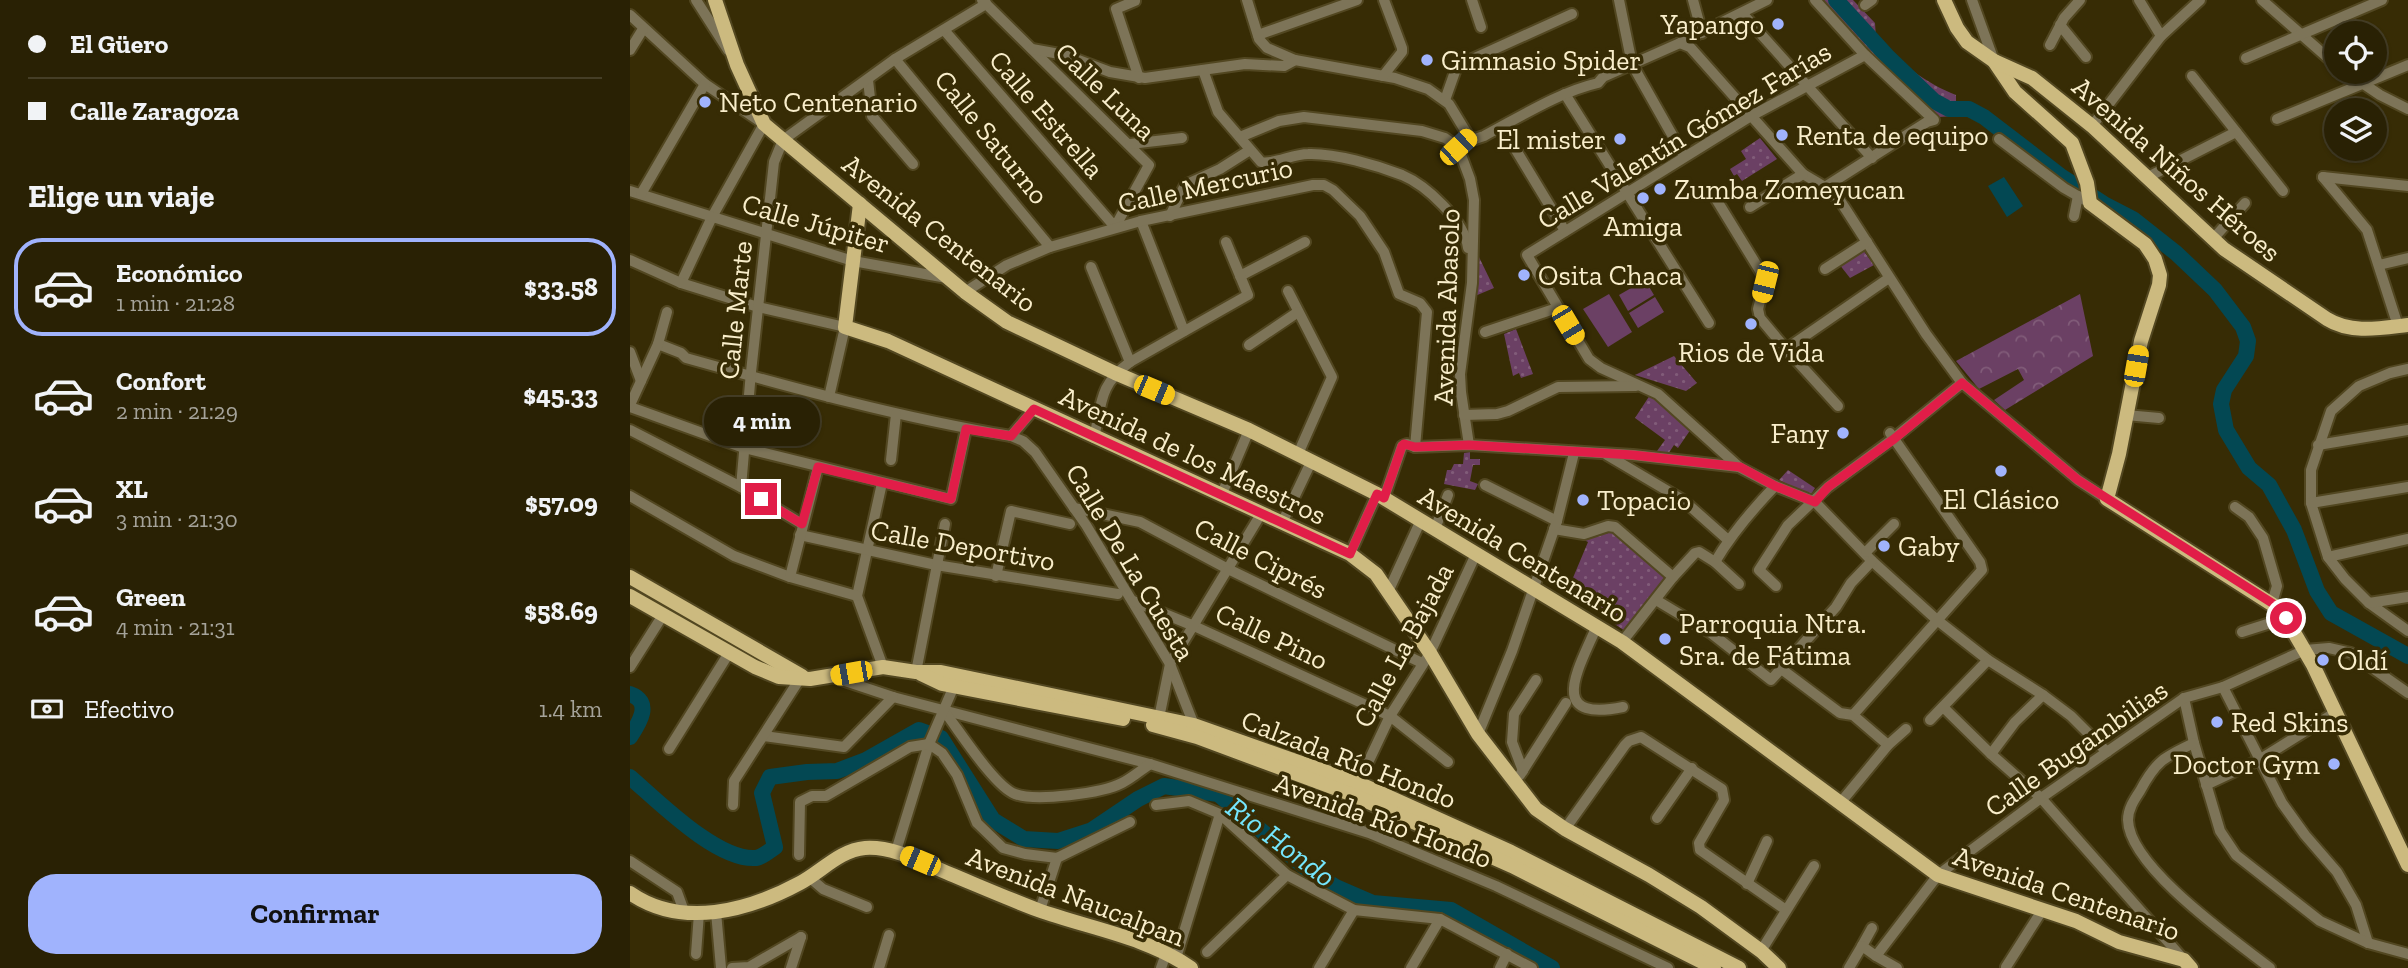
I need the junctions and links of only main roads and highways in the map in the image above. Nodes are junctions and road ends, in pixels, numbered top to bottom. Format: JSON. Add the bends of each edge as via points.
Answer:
{"nodes":[{"id":1,"x":715,"y":0,"type":"edge"},
{"id":2,"x":1944,"y":0,"type":"edge"},
{"id":3,"x":1994,"y":61,"type":"junction"},
{"id":4,"x":860,"y":204,"type":"junction"},
{"id":5,"x":2403,"y":326,"type":"edge"},
{"id":6,"x":630,"y":577,"type":"edge"},
{"id":7,"x":630,"y":596,"type":"edge"},
{"id":8,"x":916,"y":672,"type":"junction"},
{"id":9,"x":804,"y":679,"type":"junction"},
{"id":10,"x":1158,"y":721,"type":"junction"},
{"id":11,"x":1355,"y":789,"type":"junction"},
{"id":12,"x":2408,"y":865,"type":"edge"},
{"id":13,"x":630,"y":893,"type":"edge"},
{"id":14,"x":1168,"y":960,"type":"edge"},
{"id":15,"x":2187,"y":964,"type":"edge"},
{"id":16,"x":1191,"y":968,"type":"edge"},
{"id":17,"x":1714,"y":968,"type":"edge"},
{"id":18,"x":1739,"y":968,"type":"edge"},
{"id":19,"x":1779,"y":968,"type":"edge"}],
"edges":[{"from":1,"to":4,"type":"main road","name":"Avenida Centenario","via":[[764,124]]},
{"from":2,"to":3,"type":"main road","via":[[1967,42]]},
{"from":3,"to":5,"type":"main road","name":"Avenida Niños Héroes","via":[[2029,75],[2092,126],[2213,239],[2339,325]]},
{"from":3,"to":12,"type":"main road","via":[[2018,95],[2072,143],[2086,195],[2145,244],[2158,268],[2159,285],[2140,341],[2107,499],[2272,603],[2286,618]]},
{"from":4,"to":15,"type":"main road","name":"Avenida Centenario","via":[[965,292],[1017,328],[1312,460],[1381,496],[1622,642],[1938,876],[2043,909],[2119,942]]},
{"from":4,"to":19,"type":"main road","name":"Avenida de los Maestros","via":[[845,327],[888,341],[1350,554],[1376,574],[1426,658],[1478,734],[1519,777],[1536,809],[1691,901]]},
{"from":6,"to":9,"type":"main road"},
{"from":7,"to":9,"type":"main road","name":"Calzada Río Hondo","via":[[779,677]]},
{"from":8,"to":9,"type":"main road","name":"Calzada Río Hondo","via":[[883,667]]},
{"from":8,"to":10,"type":"main road","name":"Calzada Río Hondo","via":[[941,672]]},
{"from":8,"to":10,"type":"main road","name":"Calzada Río Hondo","via":[[942,684]]},
{"from":10,"to":11,"type":"main road","name":"Calzada Río Hondo"},
{"from":10,"to":11,"type":"main road","name":"Calzada Río Hondo","via":[[1194,725]]},
{"from":11,"to":17,"type":"main road","name":"Calzada Río Hondo"},
{"from":11,"to":18,"type":"main road","name":"Calzada Río Hondo","via":[[1511,852]]},
{"from":13,"to":14,"type":"main road","name":"Avenida Naucalpan","via":[[646,904],[692,914],[716,912],[773,895],[846,853],[864,848],[896,851],[1040,910],[1103,930]]},
{"from":14,"to":16,"type":"main road","name":"Avenida Naucalpan"}]}
